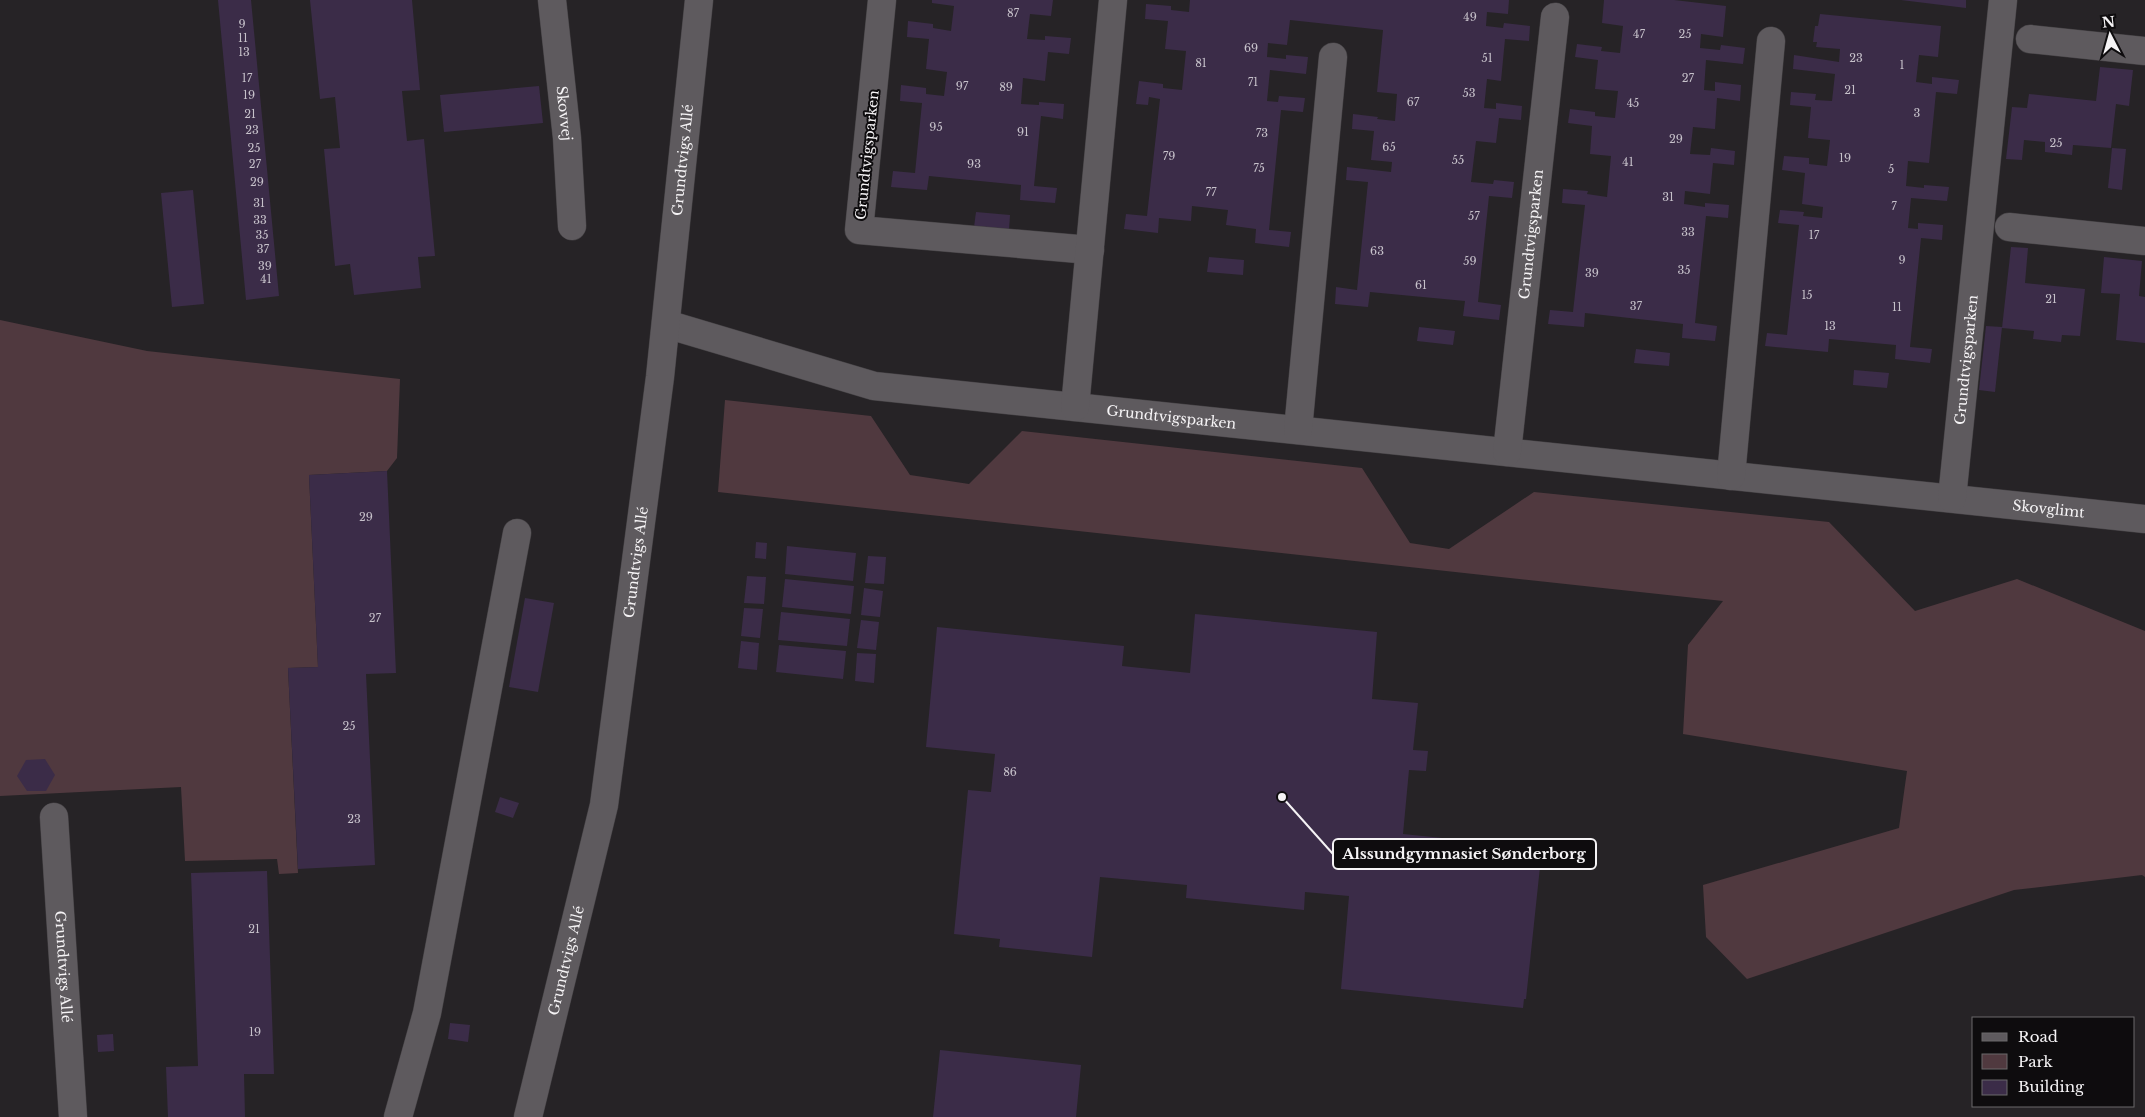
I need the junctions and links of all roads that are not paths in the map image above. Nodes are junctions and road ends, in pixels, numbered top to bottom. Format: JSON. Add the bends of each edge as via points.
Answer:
{"nodes":[{"id":1,"x":552,"y":0,"type":"edge"},
{"id":2,"x":699,"y":0,"type":"edge"},
{"id":3,"x":882,"y":0,"type":"edge"},
{"id":4,"x":1113,"y":0,"type":"edge"},
{"id":5,"x":2003,"y":0,"type":"edge"},
{"id":6,"x":1555,"y":17,"type":"dead end"},
{"id":7,"x":2030,"y":39,"type":"dead end"},
{"id":8,"x":1771,"y":41,"type":"dead end"},
{"id":9,"x":2145,"y":51,"type":"edge"},
{"id":10,"x":1333,"y":57,"type":"dead end"},
{"id":11,"x":572,"y":226,"type":"dead end"},
{"id":12,"x":2009,"y":227,"type":"dead end"},
{"id":13,"x":2145,"y":241,"type":"edge"},
{"id":14,"x":1090,"y":250,"type":"junction"},
{"id":15,"x":666,"y":324,"type":"junction"},
{"id":16,"x":1075,"y":407,"type":"junction"},
{"id":17,"x":1298,"y":430,"type":"junction"},
{"id":18,"x":1507,"y":452,"type":"junction"},
{"id":19,"x":1731,"y":476,"type":"junction"},
{"id":20,"x":1952,"y":498,"type":"junction"},
{"id":21,"x":2145,"y":518,"type":"edge"},
{"id":22,"x":517,"y":532,"type":"dead end"},
{"id":23,"x":54,"y":817,"type":"dead end"},
{"id":24,"x":74,"y":1117,"type":"edge"},
{"id":25,"x":398,"y":1117,"type":"edge"},
{"id":26,"x":528,"y":1117,"type":"edge"}],
"edges":[{"from":1,"to":11,"type":"street","name":"Skovvej","via":[[566,129]]},
{"from":2,"to":15,"type":"street","name":"Grundtvigs Allé"},
{"from":3,"to":14,"type":"street","name":"Grundtvigsparken","via":[[860,230]]},
{"from":4,"to":14,"type":"street"},
{"from":5,"to":20,"type":"street","name":"Grundtvigsparken"},
{"from":6,"to":18,"type":"street","name":"Grundtvigsparken"},
{"from":7,"to":9,"type":"street"},
{"from":8,"to":19,"type":"street"},
{"from":10,"to":17,"type":"street"},
{"from":12,"to":13,"type":"street"},
{"from":14,"to":16,"type":"street"},
{"from":15,"to":16,"type":"street","name":"Grundtvigsparken","via":[[874,386]]},
{"from":15,"to":26,"type":"street","name":"Grundtvigs Allé","via":[[604,805]]},
{"from":16,"to":17,"type":"street","name":"Grundtvigsparken"},
{"from":17,"to":18,"type":"street","name":"Grundtvigsparken"},
{"from":18,"to":19,"type":"street","name":"Grundtvigsparken"},
{"from":19,"to":20,"type":"street","name":"Grundtvigsparken"},
{"from":20,"to":21,"type":"street","name":"Skovglimt"},
{"from":22,"to":25,"type":"street","via":[[427,1014]]},
{"from":23,"to":24,"type":"street","name":"Grundtvigs Allé"}]}
